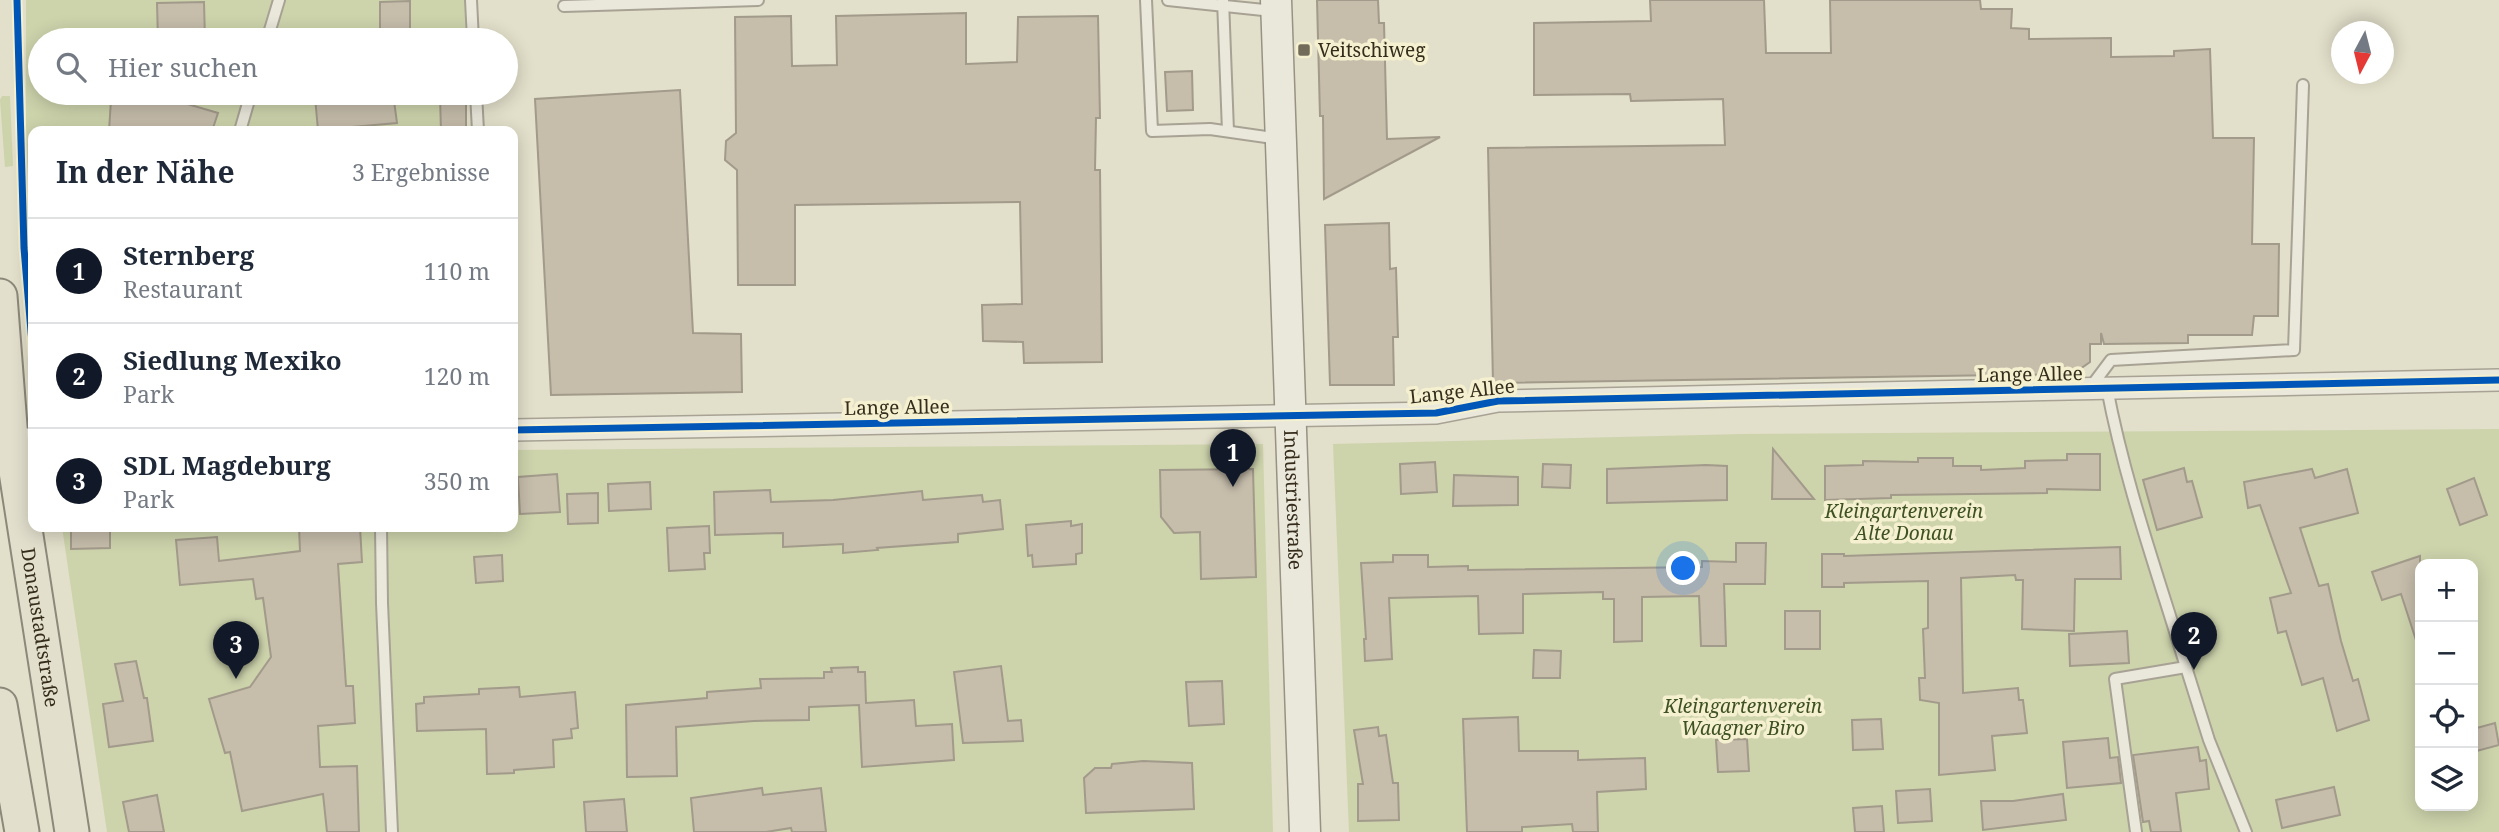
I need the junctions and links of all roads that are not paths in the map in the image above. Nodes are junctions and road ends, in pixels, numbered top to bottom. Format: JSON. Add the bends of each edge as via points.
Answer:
{"nodes":[{"id":1,"x":279,"y":0,"type":"edge"},
{"id":2,"x":471,"y":0,"type":"edge"},
{"id":3,"x":758,"y":0,"type":"edge"},
{"id":4,"x":1146,"y":0,"type":"edge"},
{"id":5,"x":1168,"y":0,"type":"edge"},
{"id":6,"x":1223,"y":2,"type":"edge"},
{"id":7,"x":564,"y":6,"type":"dead end"},
{"id":8,"x":1276,"y":6,"type":"edge"},
{"id":9,"x":271,"y":28,"type":"edge"},
{"id":10,"x":472,"y":28,"type":"edge"},
{"id":11,"x":2303,"y":85,"type":"dead end"},
{"id":12,"x":248,"y":105,"type":"edge"},
{"id":13,"x":476,"y":105,"type":"edge"},
{"id":14,"x":241,"y":126,"type":"edge"},
{"id":15,"x":478,"y":126,"type":"edge"},
{"id":16,"x":1228,"y":131,"type":"junction"},
{"id":17,"x":1280,"y":139,"type":"junction"},
{"id":18,"x":0,"y":296,"type":"edge"},
{"id":19,"x":2499,"y":380,"type":"edge"},
{"id":20,"x":2098,"y":388,"type":"junction"},
{"id":21,"x":1290,"y":416,"type":"junction"},
{"id":22,"x":518,"y":430,"type":"edge"},
{"id":23,"x":15,"y":439,"type":"edge"},
{"id":24,"x":28,"y":529,"type":"edge"},
{"id":25,"x":28,"y":532,"type":"edge"},
{"id":26,"x":381,"y":532,"type":"edge"},
{"id":27,"x":2186,"y":667,"type":"junction"},
{"id":28,"x":0,"y":705,"type":"edge"},
{"id":29,"x":22,"y":832,"type":"edge"},
{"id":30,"x":72,"y":832,"type":"edge"},
{"id":31,"x":392,"y":832,"type":"edge"},
{"id":32,"x":1305,"y":832,"type":"edge"},
{"id":33,"x":2136,"y":832,"type":"edge"},
{"id":34,"x":2246,"y":832,"type":"edge"}],
"edges":[{"from":1,"to":9,"type":"lane"},
{"from":2,"to":10,"type":"lane"},
{"from":3,"to":7,"type":"lane"},
{"from":4,"to":16,"type":"lane","via":[[1152,131]]},
{"from":5,"to":6,"type":"lane"},
{"from":6,"to":8,"type":"lane"},
{"from":6,"to":16,"type":"lane"},
{"from":8,"to":17,"type":"street","name":"Industriestraße"},
{"from":11,"to":20,"type":"lane","via":[[2294,350],[2111,359]]},
{"from":12,"to":14,"type":"lane"},
{"from":13,"to":15,"type":"lane"},
{"from":16,"to":17,"type":"lane"},
{"from":17,"to":21,"type":"street","name":"Industriestraße"},
{"from":18,"to":23,"type":"main road","name":"Donaustadtstraße"},
{"from":19,"to":20,"type":"street","name":"Lange Allee"},
{"from":20,"to":21,"type":"street","name":"Lange Allee","via":[[1498,401],[1436,413]]},
{"from":20,"to":27,"type":"lane","via":[[2115,428]]},
{"from":21,"to":22,"type":"street","name":"Lange Allee"},
{"from":21,"to":32,"type":"street","name":"Industriestraße"},
{"from":23,"to":24,"type":"main road","name":"Donaustadtstraße"},
{"from":25,"to":30,"type":"main road","name":"Donaustadtstraße"},
{"from":26,"to":31,"type":"lane"},
{"from":27,"to":33,"type":"lane","via":[[2115,678]]},
{"from":27,"to":34,"type":"lane"},
{"from":28,"to":29,"type":"main road"}]}
